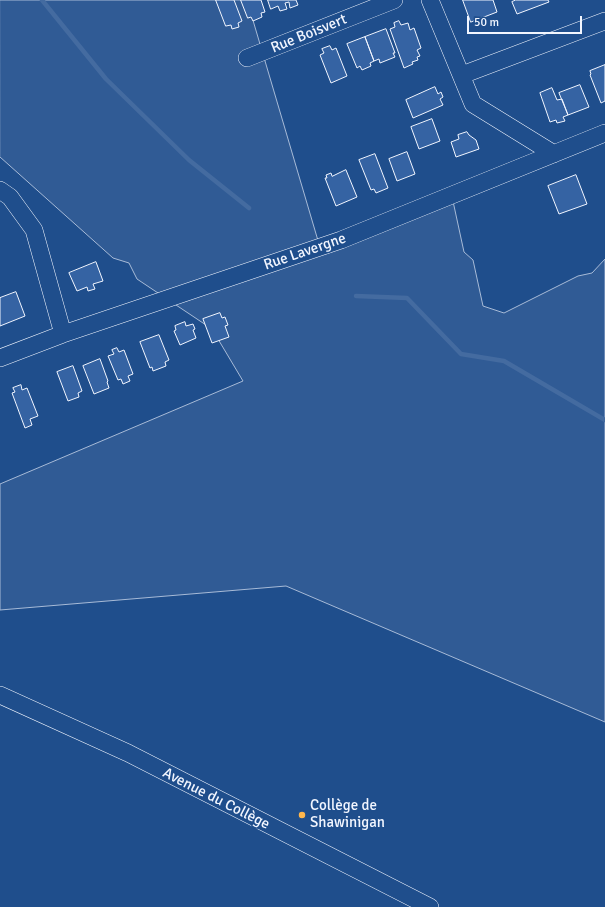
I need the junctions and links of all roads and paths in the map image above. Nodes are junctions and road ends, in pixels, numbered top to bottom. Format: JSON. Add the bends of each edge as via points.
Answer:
{"nodes":[{"id":1,"x":394,"y":0,"type":"edge"},
{"id":2,"x":430,"y":0,"type":"edge"},
{"id":3,"x":605,"y":21,"type":"edge"},
{"id":4,"x":247,"y":58,"type":"dead end"},
{"id":5,"x":462,"y":75,"type":"junction"},
{"id":6,"x":605,"y":132,"type":"edge"},
{"id":7,"x":554,"y":154,"type":"junction"},
{"id":8,"x":0,"y":190,"type":"edge"},
{"id":9,"x":63,"y":334,"type":"junction"},
{"id":10,"x":0,"y":358,"type":"edge"},
{"id":11,"x":0,"y":695,"type":"edge"},
{"id":12,"x":430,"y":907,"type":"edge"}],
"edges":[{"from":1,"to":4,"type":"street","name":"Rue Boisvert"},
{"from":2,"to":5,"type":"street"},
{"from":3,"to":5,"type":"street"},
{"from":5,"to":7,"type":"street","via":[[473,104]]},
{"from":6,"to":7,"type":"street","name":"Rue Lavergne"},
{"from":7,"to":9,"type":"street","name":"Rue Lavergne","via":[[340,240]]},
{"from":8,"to":9,"type":"street","via":[[10,197],[34,230]]},
{"from":9,"to":10,"type":"street","name":"Rue Lavergne"},
{"from":11,"to":12,"type":"street","name":"Avenue du Collège","via":[[128,753]]}]}
